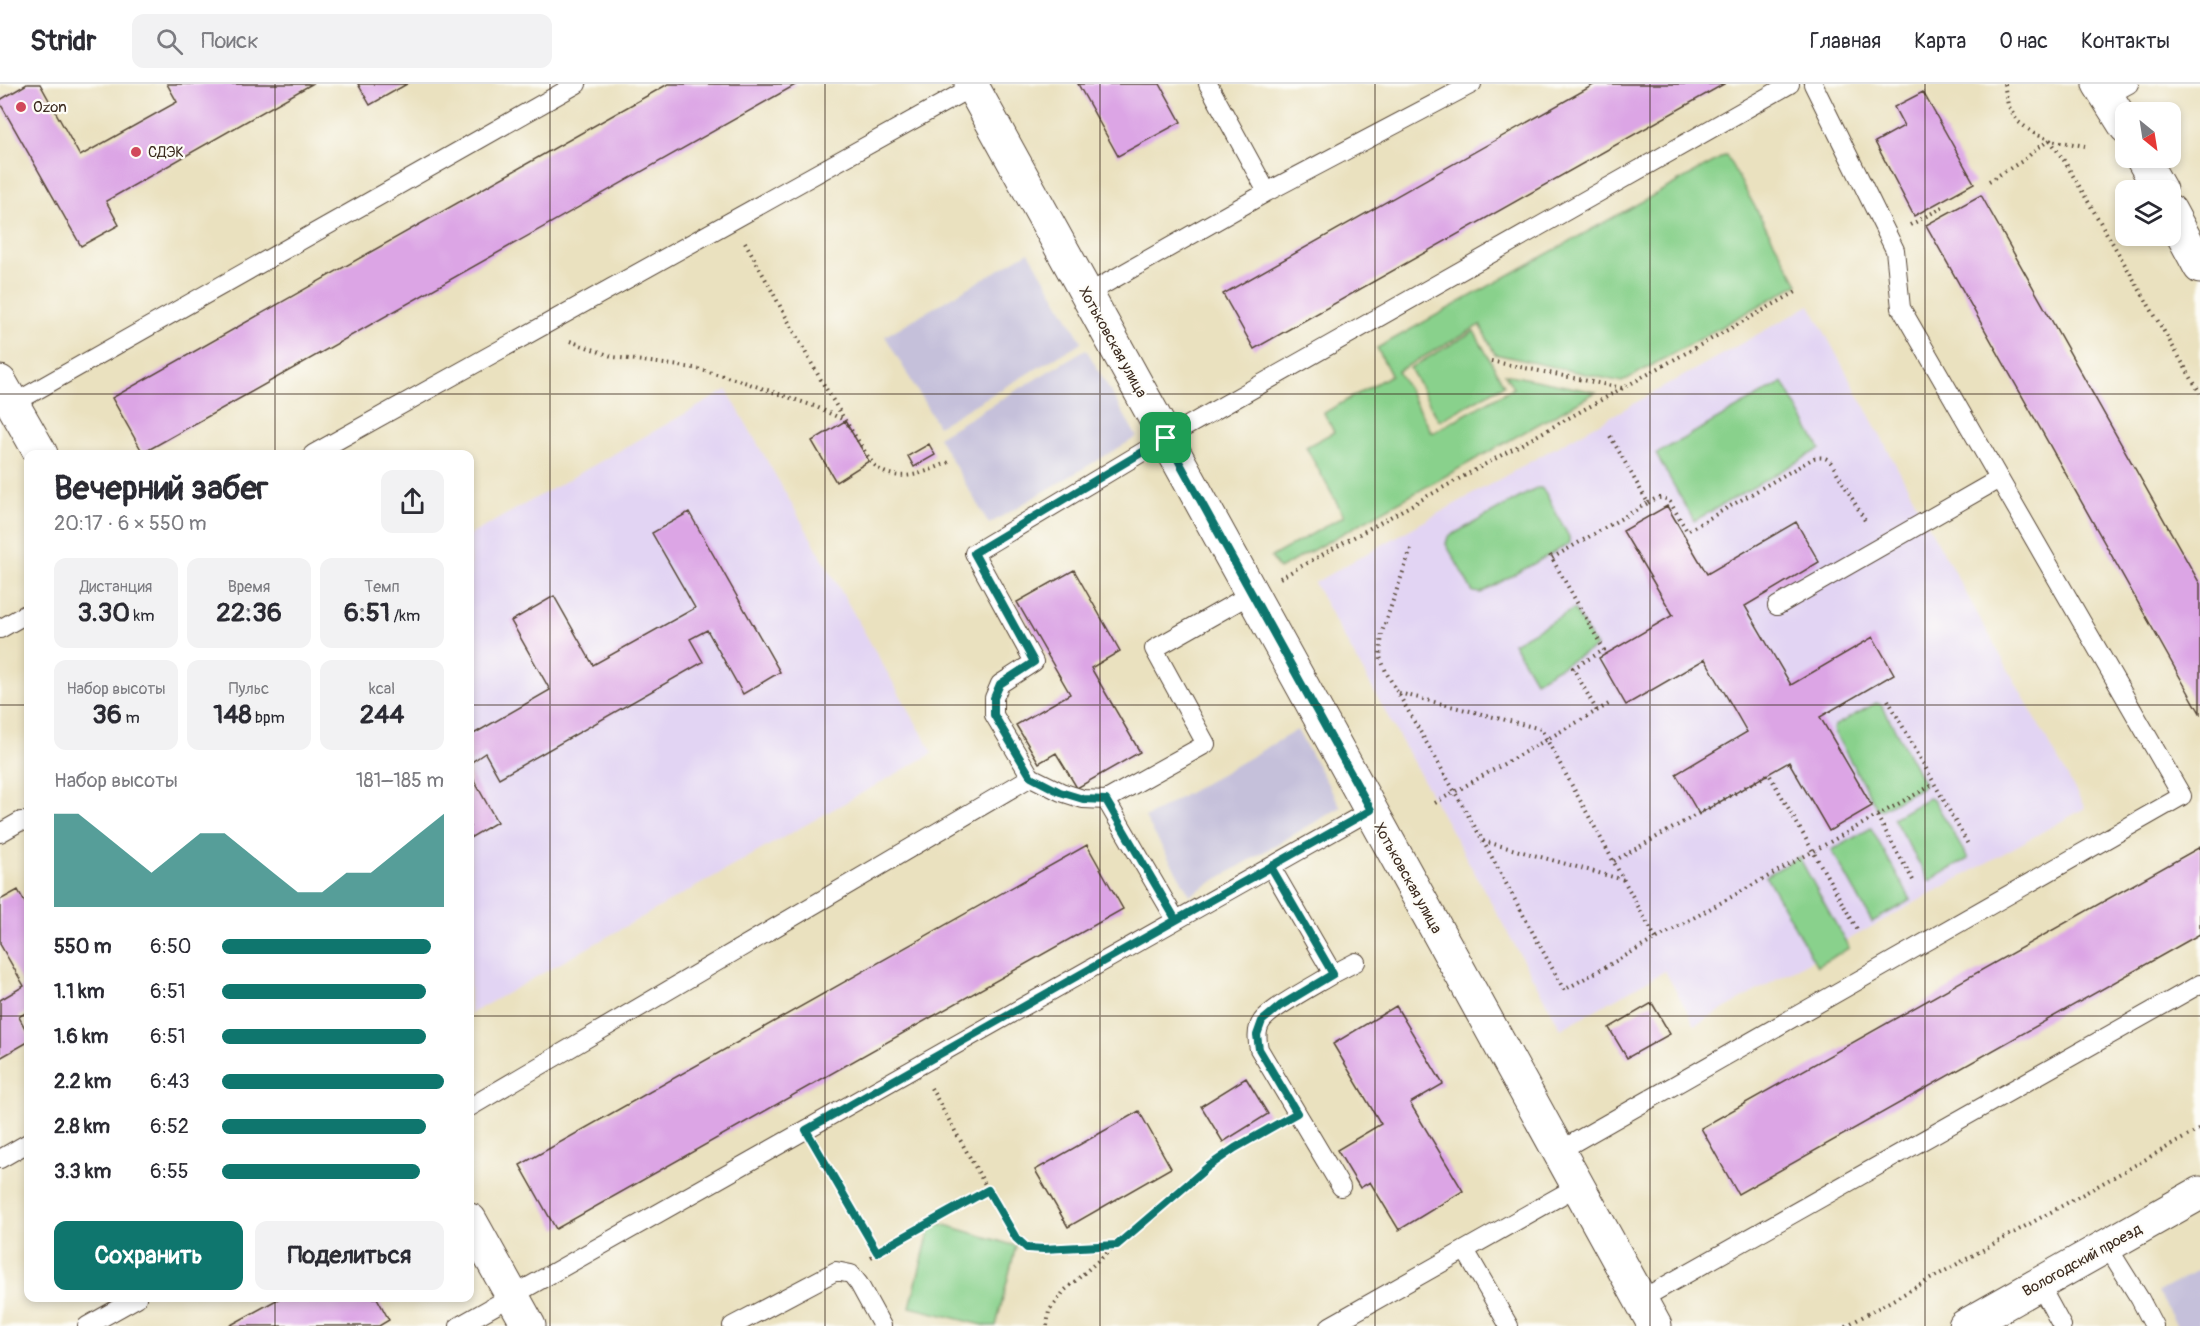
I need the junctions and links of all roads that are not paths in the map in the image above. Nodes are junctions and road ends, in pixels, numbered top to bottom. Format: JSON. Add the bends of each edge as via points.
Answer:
{"nodes":[{"id":1,"x":577,"y":84,"type":"edge"},
{"id":2,"x":1208,"y":84,"type":"edge"},
{"id":3,"x":1472,"y":84,"type":"edge"},
{"id":4,"x":1790,"y":84,"type":"edge"},
{"id":5,"x":1813,"y":84,"type":"edge"},
{"id":6,"x":972,"y":86,"type":"edge"},
{"id":7,"x":1267,"y":192,"type":"junction"},
{"id":8,"x":2181,"y":232,"type":"edge"},
{"id":9,"x":2200,"y":267,"type":"edge"},
{"id":10,"x":1087,"y":294,"type":"junction"},
{"id":11,"x":4,"y":399,"type":"edge"},
{"id":12,"x":1166,"y":438,"type":"junction"},
{"id":13,"x":38,"y":450,"type":"edge"},
{"id":14,"x":320,"y":450,"type":"edge"},
{"id":15,"x":1999,"y":479,"type":"junction"},
{"id":16,"x":1261,"y":588,"type":"junction"},
{"id":17,"x":1777,"y":606,"type":"dead end"},
{"id":18,"x":24,"y":615,"type":"edge"},
{"id":19,"x":0,"y":629,"type":"edge"},
{"id":20,"x":1031,"y":777,"type":"junction"},
{"id":21,"x":1106,"y":800,"type":"junction"},
{"id":22,"x":1371,"y":810,"type":"junction"},
{"id":23,"x":24,"y":822,"type":"edge"},
{"id":24,"x":0,"y":833,"type":"edge"},
{"id":25,"x":1271,"y":867,"type":"junction"},
{"id":26,"x":1176,"y":920,"type":"junction"},
{"id":27,"x":1356,"y":962,"type":"dead end"},
{"id":28,"x":1333,"y":974,"type":"junction"},
{"id":29,"x":2200,"y":984,"type":"edge"},
{"id":30,"x":474,"y":1105,"type":"edge"},
{"id":31,"x":24,"y":1145,"type":"edge"},
{"id":32,"x":1558,"y":1151,"type":"junction"},
{"id":33,"x":0,"y":1159,"type":"edge"},
{"id":34,"x":1578,"y":1186,"type":"junction"},
{"id":35,"x":1341,"y":1187,"type":"dead end"},
{"id":36,"x":2200,"y":1193,"type":"edge"},
{"id":37,"x":474,"y":1227,"type":"edge"},
{"id":38,"x":2107,"y":1246,"type":"junction"},
{"id":39,"x":1465,"y":1250,"type":"junction"},
{"id":40,"x":2039,"y":1284,"type":"junction"},
{"id":41,"x":512,"y":1296,"type":"junction"},
{"id":42,"x":130,"y":1302,"type":"edge"},
{"id":43,"x":1648,"y":1313,"type":"edge"},
{"id":44,"x":87,"y":1326,"type":"edge"},
{"id":45,"x":459,"y":1326,"type":"edge"},
{"id":46,"x":529,"y":1326,"type":"edge"},
{"id":47,"x":732,"y":1326,"type":"edge"},
{"id":48,"x":882,"y":1326,"type":"edge"},
{"id":49,"x":1330,"y":1326,"type":"edge"},
{"id":50,"x":1509,"y":1326,"type":"edge"},
{"id":51,"x":1965,"y":1326,"type":"edge"},
{"id":52,"x":2062,"y":1326,"type":"edge"},
{"id":53,"x":2154,"y":1326,"type":"edge"}],
"edges":[{"from":1,"to":11,"type":"lane"},
{"from":2,"to":7,"type":"lane"},
{"from":3,"to":7,"type":"lane"},
{"from":4,"to":12,"type":"lane"},
{"from":5,"to":15,"type":"lane","via":[[1895,250],[1902,308]]},
{"from":6,"to":10,"type":"street","name":"Хотьковская улица"},
{"from":6,"to":14,"type":"lane"},
{"from":7,"to":10,"type":"lane"},
{"from":8,"to":9,"type":"street"},
{"from":10,"to":12,"type":"street","name":"Хотьковская улица"},
{"from":11,"to":13,"type":"street"},
{"from":12,"to":16,"type":"street","name":"Хотьковская улица"},
{"from":12,"to":20,"type":"lane","via":[[974,553],[1034,662],[1000,684],[994,698],[994,715]]},
{"from":15,"to":17,"type":"lane"},
{"from":15,"to":32,"type":"lane","via":[[2182,796]]},
{"from":16,"to":21,"type":"lane","via":[[1154,649],[1206,744]]},
{"from":16,"to":22,"type":"street","name":"Хотьковская улица"},
{"from":18,"to":19,"type":"lane"},
{"from":20,"to":21,"type":"lane","via":[[1060,792]]},
{"from":20,"to":30,"type":"lane"},
{"from":21,"to":26,"type":"lane"},
{"from":22,"to":25,"type":"lane"},
{"from":22,"to":32,"type":"street","name":"Хотьковская улица"},
{"from":23,"to":24,"type":"lane"},
{"from":25,"to":26,"type":"lane"},
{"from":25,"to":28,"type":"lane"},
{"from":26,"to":41,"type":"lane"},
{"from":27,"to":28,"type":"lane"},
{"from":28,"to":35,"type":"lane","via":[[1268,1016],[1257,1035],[1259,1049]]},
{"from":29,"to":43,"type":"lane"},
{"from":31,"to":33,"type":"lane"},
{"from":32,"to":34,"type":"street","name":"Хотьковская улица"},
{"from":34,"to":39,"type":"lane"},
{"from":34,"to":43,"type":"street","name":"Хотьковская улица"},
{"from":36,"to":38,"type":"street","name":"Вологодский проезд"},
{"from":37,"to":41,"type":"street"},
{"from":38,"to":40,"type":"street","name":"Вологодский проезд"},
{"from":38,"to":53,"type":"lane"},
{"from":39,"to":49,"type":"lane"},
{"from":39,"to":50,"type":"lane"},
{"from":40,"to":51,"type":"street","name":"Вологодский проезд"},
{"from":40,"to":52,"type":"lane"},
{"from":41,"to":45,"type":"lane"},
{"from":41,"to":46,"type":"street"},
{"from":42,"to":44,"type":"lane"},
{"from":47,"to":48,"type":"lane","via":[[836,1271],[851,1274]]}]}
